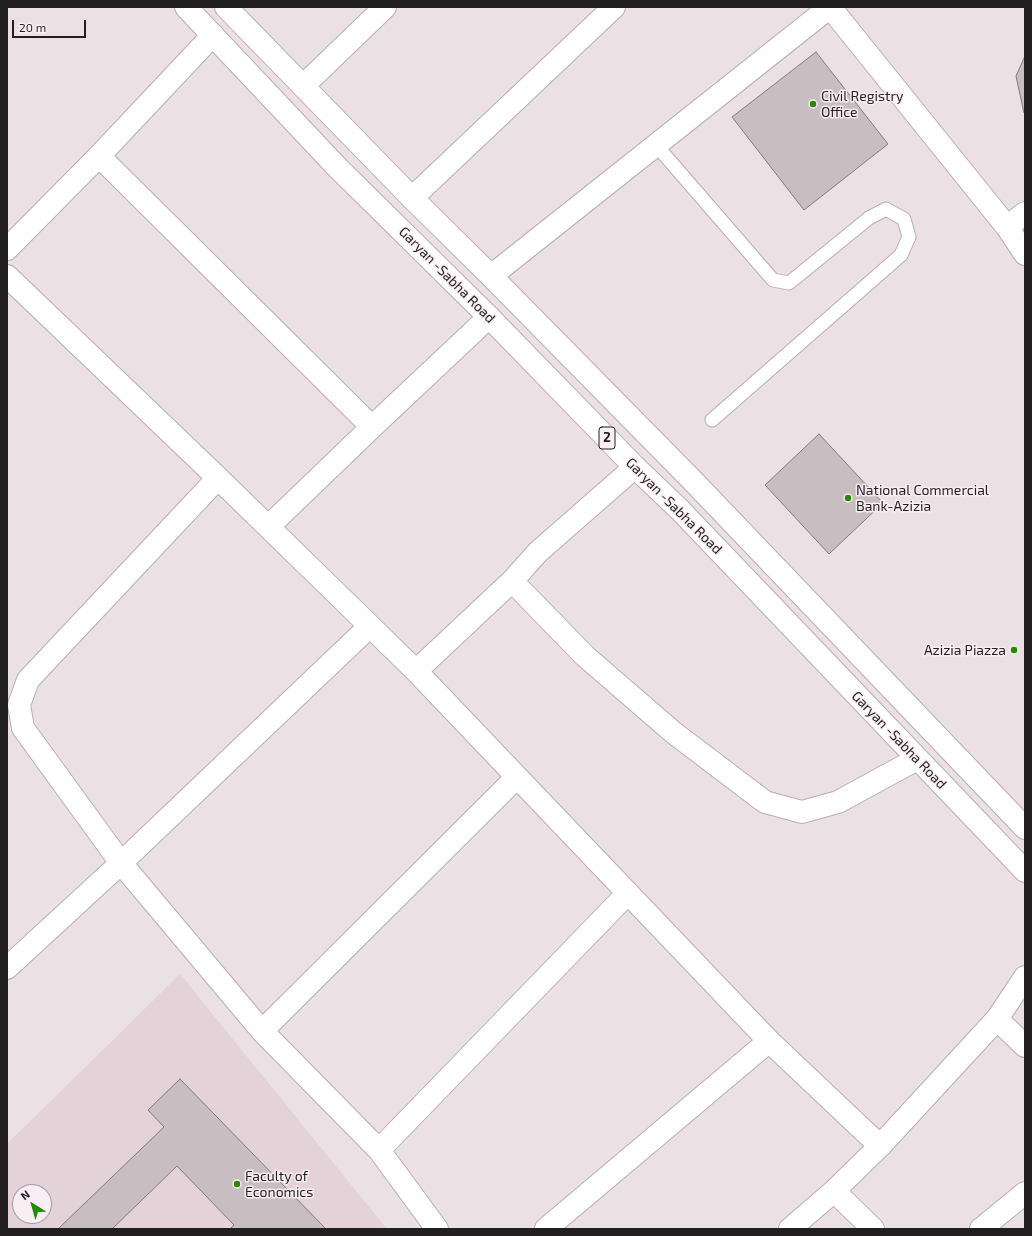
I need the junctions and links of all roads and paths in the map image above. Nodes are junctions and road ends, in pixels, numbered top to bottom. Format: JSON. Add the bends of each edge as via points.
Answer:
{"nodes":[{"id":1,"x":186,"y":7,"type":"edge"},
{"id":2,"x":226,"y":7,"type":"edge"},
{"id":3,"x":385,"y":7,"type":"edge"},
{"id":4,"x":614,"y":7,"type":"edge"},
{"id":5,"x":830,"y":7,"type":"edge"},
{"id":6,"x":213,"y":35,"type":"junction"},
{"id":7,"x":303,"y":86,"type":"junction"},
{"id":8,"x":656,"y":145,"type":"junction"},
{"id":9,"x":99,"y":156,"type":"junction"},
{"id":10,"x":412,"y":198,"type":"junction"},
{"id":11,"x":1025,"y":213,"type":"edge"},
{"id":12,"x":1007,"y":227,"type":"junction"},
{"id":13,"x":7,"y":249,"type":"edge"},
{"id":14,"x":1025,"y":254,"type":"edge"},
{"id":15,"x":7,"y":276,"type":"edge"},
{"id":16,"x":491,"y":276,"type":"junction"},
{"id":17,"x":489,"y":317,"type":"junction"},
{"id":18,"x":712,"y":420,"type":"dead end"},
{"id":19,"x":372,"y":427,"type":"junction"},
{"id":20,"x":635,"y":467,"type":"junction"},
{"id":21,"x":218,"y":478,"type":"junction"},
{"id":22,"x":268,"y":527,"type":"junction"},
{"id":23,"x":512,"y":581,"type":"junction"},
{"id":24,"x":370,"y":626,"type":"junction"},
{"id":25,"x":416,"y":671,"type":"junction"},
{"id":26,"x":917,"y":759,"type":"junction"},
{"id":27,"x":517,"y":777,"type":"junction"},
{"id":28,"x":1025,"y":828,"type":"edge"},
{"id":29,"x":121,"y":863,"type":"junction"},
{"id":30,"x":1025,"y":871,"type":"edge"},
{"id":31,"x":628,"y":893,"type":"junction"},
{"id":32,"x":7,"y":968,"type":"edge"},
{"id":33,"x":1025,"y":977,"type":"edge"},
{"id":34,"x":997,"y":1019,"type":"junction"},
{"id":35,"x":262,"y":1031,"type":"junction"},
{"id":36,"x":769,"y":1041,"type":"junction"},
{"id":37,"x":1025,"y":1046,"type":"edge"},
{"id":38,"x":880,"y":1146,"type":"junction"},
{"id":39,"x":379,"y":1150,"type":"junction"},
{"id":40,"x":834,"y":1191,"type":"junction"},
{"id":41,"x":1025,"y":1193,"type":"edge"},
{"id":42,"x":437,"y":1229,"type":"edge"},
{"id":43,"x":546,"y":1229,"type":"edge"},
{"id":44,"x":790,"y":1229,"type":"edge"},
{"id":45,"x":873,"y":1229,"type":"edge"},
{"id":46,"x":981,"y":1229,"type":"edge"}],
"edges":[{"from":1,"to":6,"type":"main road","name":"Garyan -Sabha Road","number":"2"},
{"from":2,"to":7,"type":"main road","name":"Garyan -Sabha Road","number":"2"},
{"from":3,"to":7,"type":"main road"},
{"from":4,"to":10,"type":"main road"},
{"from":5,"to":8,"type":"main road"},
{"from":5,"to":12,"type":"main road"},
{"from":6,"to":9,"type":"main road"},
{"from":6,"to":17,"type":"main road","name":"Garyan -Sabha Road","number":"2","via":[[337,167]]},
{"from":7,"to":10,"type":"main road","name":"Garyan -Sabha Road","number":"2"},
{"from":8,"to":16,"type":"main road"},
{"from":8,"to":18,"type":"lane","via":[[773,280],[789,283],[869,218],[886,209],[904,219],[909,237],[901,255]]},
{"from":9,"to":13,"type":"main road"},
{"from":9,"to":19,"type":"main road"},
{"from":10,"to":16,"type":"main road","name":"Garyan -Sabha Road","number":"2"},
{"from":11,"to":12,"type":"main road"},
{"from":12,"to":14,"type":"main road"},
{"from":15,"to":21,"type":"main road"},
{"from":16,"to":28,"type":"main road","name":"Garyan -Sabha Road","number":"2","via":[[693,481]]},
{"from":17,"to":19,"type":"main road"},
{"from":17,"to":20,"type":"main road","name":"Garyan -Sabha Road","number":"2"},
{"from":19,"to":22,"type":"main road"},
{"from":20,"to":23,"type":"main road","via":[[543,548]]},
{"from":20,"to":26,"type":"main road","name":"Garyan -Sabha Road","number":"2","via":[[680,510]]},
{"from":21,"to":22,"type":"main road"},
{"from":21,"to":29,"type":"main road","via":[[28,680],[19,705],[23,728]]},
{"from":22,"to":24,"type":"main road"},
{"from":23,"to":25,"type":"main road"},
{"from":23,"to":26,"type":"main road","via":[[585,656],[674,733],[765,802],[802,812],[838,802]]},
{"from":24,"to":25,"type":"main road"},
{"from":24,"to":29,"type":"main road"},
{"from":25,"to":27,"type":"main road"},
{"from":26,"to":30,"type":"main road","name":"Garyan -Sabha Road","number":"2"},
{"from":27,"to":31,"type":"main road"},
{"from":27,"to":35,"type":"main road"},
{"from":29,"to":32,"type":"main road"},
{"from":29,"to":35,"type":"main road"},
{"from":31,"to":36,"type":"main road"},
{"from":31,"to":39,"type":"main road"},
{"from":33,"to":34,"type":"main road"},
{"from":34,"to":37,"type":"main road"},
{"from":34,"to":38,"type":"main road"},
{"from":35,"to":39,"type":"main road"},
{"from":36,"to":38,"type":"main road"},
{"from":36,"to":43,"type":"main road"},
{"from":38,"to":40,"type":"main road"},
{"from":39,"to":42,"type":"main road"},
{"from":40,"to":44,"type":"main road"},
{"from":40,"to":45,"type":"main road"},
{"from":41,"to":46,"type":"main road"}]}
